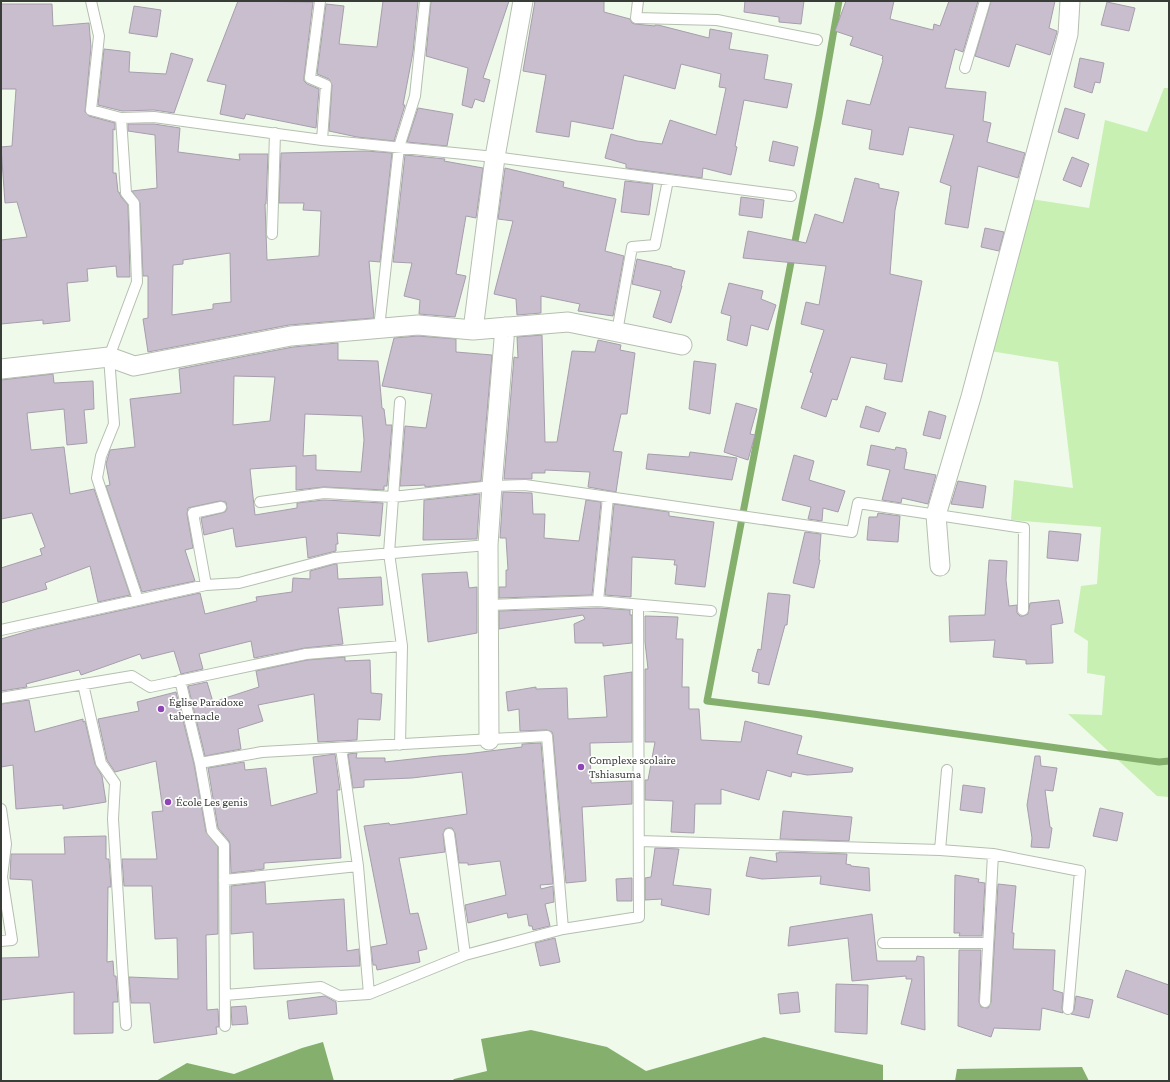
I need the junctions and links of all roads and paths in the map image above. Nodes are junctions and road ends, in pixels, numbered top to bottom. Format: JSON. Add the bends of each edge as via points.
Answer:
{"nodes":[{"id":1,"x":91,"y":1,"type":"edge"},
{"id":2,"x":320,"y":1,"type":"edge"},
{"id":3,"x":425,"y":1,"type":"edge"},
{"id":4,"x":522,"y":1,"type":"edge"},
{"id":5,"x":638,"y":1,"type":"edge"},
{"id":6,"x":985,"y":1,"type":"edge"},
{"id":7,"x":1070,"y":1,"type":"edge"},
{"id":8,"x":817,"y":40,"type":"dead end"},
{"id":9,"x":965,"y":68,"type":"dead end"},
{"id":10,"x":121,"y":118,"type":"junction"},
{"id":11,"x":274,"y":133,"type":"junction"},
{"id":12,"x":322,"y":140,"type":"junction"},
{"id":13,"x":399,"y":147,"type":"junction"},
{"id":14,"x":495,"y":157,"type":"junction"},
{"id":15,"x":668,"y":180,"type":"junction"},
{"id":16,"x":791,"y":196,"type":"dead end"},
{"id":17,"x":272,"y":234,"type":"dead end"},
{"id":18,"x":505,"y":327,"type":"junction"},
{"id":19,"x":379,"y":328,"type":"junction"},
{"id":20,"x":473,"y":330,"type":"junction"},
{"id":21,"x":617,"y":332,"type":"junction"},
{"id":22,"x":682,"y":345,"type":"dead end"},
{"id":23,"x":109,"y":357,"type":"junction"},
{"id":24,"x":1,"y":368,"type":"edge"},
{"id":25,"x":400,"y":402,"type":"dead end"},
{"id":26,"x":492,"y":486,"type":"junction"},
{"id":27,"x":393,"y":497,"type":"junction"},
{"id":28,"x":608,"y":497,"type":"junction"},
{"id":29,"x":260,"y":502,"type":"dead end"},
{"id":30,"x":221,"y":507,"type":"dead end"},
{"id":31,"x":936,"y":515,"type":"junction"},
{"id":32,"x":488,"y":545,"type":"junction"},
{"id":33,"x":389,"y":553,"type":"junction"},
{"id":34,"x":940,"y":566,"type":"dead end"},
{"id":35,"x":206,"y":585,"type":"junction"},
{"id":36,"x":138,"y":600,"type":"junction"},
{"id":37,"x":598,"y":601,"type":"junction"},
{"id":38,"x":488,"y":604,"type":"junction"},
{"id":39,"x":638,"y":605,"type":"junction"},
{"id":40,"x":1023,"y":610,"type":"dead end"},
{"id":41,"x":711,"y":611,"type":"dead end"},
{"id":42,"x":1,"y":630,"type":"edge"},
{"id":43,"x":402,"y":646,"type":"junction"},
{"id":44,"x":180,"y":680,"type":"junction"},
{"id":45,"x":84,"y":684,"type":"junction"},
{"id":46,"x":1,"y":698,"type":"edge"},
{"id":47,"x":488,"y":740,"type":"junction"},
{"id":48,"x":400,"y":745,"type":"junction"},
{"id":49,"x":341,"y":748,"type":"junction"},
{"id":50,"x":200,"y":762,"type":"junction"},
{"id":51,"x":947,"y":770,"type":"dead end"},
{"id":52,"x":1,"y":809,"type":"edge"},
{"id":53,"x":1,"y":815,"type":"edge"},
{"id":54,"x":449,"y":834,"type":"dead end"},
{"id":55,"x":639,"y":841,"type":"junction"},
{"id":56,"x":940,"y":850,"type":"junction"},
{"id":57,"x":994,"y":854,"type":"junction"},
{"id":58,"x":358,"y":866,"type":"junction"},
{"id":59,"x":224,"y":880,"type":"junction"},
{"id":60,"x":563,"y":929,"type":"junction"},
{"id":61,"x":1,"y":941,"type":"edge"},
{"id":62,"x":883,"y":943,"type":"dead end"},
{"id":63,"x":988,"y":943,"type":"junction"},
{"id":64,"x":465,"y":954,"type":"junction"},
{"id":65,"x":369,"y":994,"type":"junction"},
{"id":66,"x":225,"y":995,"type":"junction"},
{"id":67,"x":985,"y":1002,"type":"dead end"},
{"id":68,"x":1068,"y":1008,"type":"dead end"},
{"id":69,"x":126,"y":1025,"type":"dead end"},
{"id":70,"x":225,"y":1026,"type":"dead end"}],
"edges":[{"from":1,"to":10,"type":"lane","via":[[99,36],[92,110]]},
{"from":2,"to":12,"type":"lane","via":[[310,78],[326,85]]},
{"from":3,"to":13,"type":"lane","via":[[415,96]]},
{"from":4,"to":14,"type":"street"},
{"from":5,"to":8,"type":"lane","via":[[636,18],[717,20]]},
{"from":6,"to":9,"type":"lane"},
{"from":7,"to":31,"type":"street","via":[[1066,42],[971,397]]},
{"from":10,"to":11,"type":"lane","via":[[154,117]]},
{"from":10,"to":23,"type":"lane","via":[[126,193],[134,203],[136,282]]},
{"from":11,"to":12,"type":"lane"},
{"from":11,"to":17,"type":"lane"},
{"from":12,"to":13,"type":"lane"},
{"from":13,"to":14,"type":"lane"},
{"from":13,"to":19,"type":"lane"},
{"from":14,"to":15,"type":"lane"},
{"from":14,"to":20,"type":"street"},
{"from":15,"to":16,"type":"lane"},
{"from":15,"to":21,"type":"lane","via":[[655,246],[632,247]]},
{"from":18,"to":20,"type":"street"},
{"from":18,"to":21,"type":"street","via":[[568,322]]},
{"from":18,"to":26,"type":"street"},
{"from":19,"to":20,"type":"street","via":[[418,325]]},
{"from":19,"to":23,"type":"street","via":[[291,336],[134,366]]},
{"from":21,"to":22,"type":"street"},
{"from":23,"to":24,"type":"street"},
{"from":23,"to":36,"type":"lane","via":[[114,424],[101,456],[98,478]]},
{"from":25,"to":27,"type":"lane"},
{"from":26,"to":27,"type":"lane"},
{"from":26,"to":28,"type":"lane","via":[[525,485]]},
{"from":26,"to":32,"type":"street"},
{"from":27,"to":29,"type":"lane","via":[[324,493]]},
{"from":27,"to":33,"type":"lane"},
{"from":28,"to":31,"type":"lane","via":[[852,532],[858,503]]},
{"from":28,"to":37,"type":"lane"},
{"from":30,"to":35,"type":"lane","via":[[193,513]]},
{"from":31,"to":34,"type":"street"},
{"from":31,"to":40,"type":"lane","via":[[1024,528]]},
{"from":32,"to":33,"type":"lane"},
{"from":32,"to":38,"type":"street"},
{"from":33,"to":35,"type":"lane","via":[[334,558],[239,583]]},
{"from":33,"to":43,"type":"lane"},
{"from":35,"to":36,"type":"lane"},
{"from":36,"to":42,"type":"lane"},
{"from":37,"to":38,"type":"lane"},
{"from":37,"to":39,"type":"lane"},
{"from":38,"to":47,"type":"street"},
{"from":39,"to":41,"type":"lane"},
{"from":39,"to":55,"type":"lane"},
{"from":43,"to":44,"type":"lane","via":[[306,654]]},
{"from":43,"to":48,"type":"lane"},
{"from":44,"to":45,"type":"lane","via":[[150,686],[132,676]]},
{"from":44,"to":50,"type":"lane"},
{"from":45,"to":46,"type":"lane"},
{"from":45,"to":69,"type":"lane","via":[[101,763],[115,783],[113,819]]},
{"from":47,"to":48,"type":"lane"},
{"from":47,"to":60,"type":"lane","via":[[547,736]]},
{"from":48,"to":49,"type":"lane"},
{"from":49,"to":50,"type":"lane","via":[[262,752]]},
{"from":49,"to":58,"type":"lane"},
{"from":50,"to":59,"type":"lane","via":[[212,831],[224,845]]},
{"from":51,"to":56,"type":"lane"},
{"from":52,"to":53,"type":"lane"},
{"from":53,"to":61,"type":"lane","via":[[6,844],[2,877],[12,940]]},
{"from":54,"to":64,"type":"lane"},
{"from":55,"to":56,"type":"lane"},
{"from":55,"to":60,"type":"lane","via":[[639,917]]},
{"from":56,"to":57,"type":"lane"},
{"from":57,"to":63,"type":"lane"},
{"from":57,"to":68,"type":"lane","via":[[1080,871]]},
{"from":58,"to":59,"type":"lane"},
{"from":58,"to":65,"type":"lane"},
{"from":59,"to":66,"type":"lane"},
{"from":60,"to":64,"type":"lane"},
{"from":62,"to":63,"type":"lane"},
{"from":63,"to":67,"type":"lane"},
{"from":64,"to":65,"type":"lane"},
{"from":65,"to":66,"type":"lane","via":[[339,996],[322,987]]},
{"from":66,"to":70,"type":"lane"}]}
